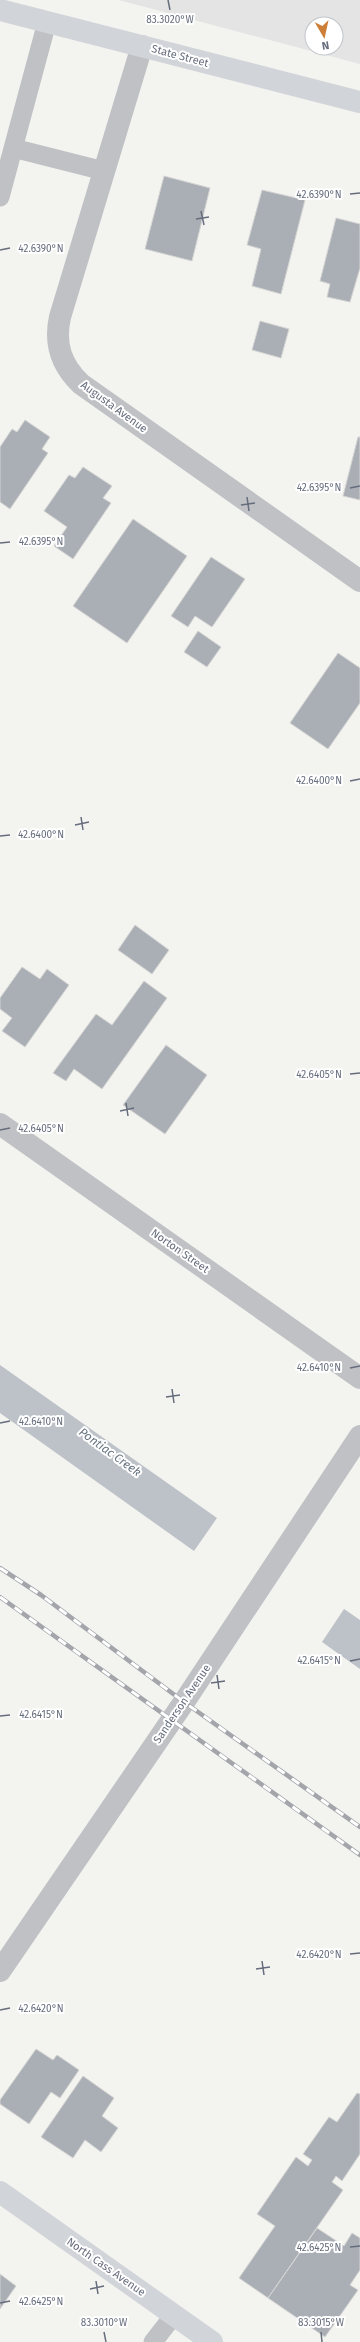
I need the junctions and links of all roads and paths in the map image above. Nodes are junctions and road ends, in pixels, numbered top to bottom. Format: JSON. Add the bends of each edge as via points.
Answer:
{"nodes":[{"id":1,"x":0,"y":10,"type":"edge"},
{"id":2,"x":47,"y":22,"type":"junction"},
{"id":3,"x":142,"y":46,"type":"junction"},
{"id":4,"x":360,"y":102,"type":"edge"},
{"id":5,"x":13,"y":148,"type":"junction"},
{"id":6,"x":104,"y":171,"type":"junction"},
{"id":7,"x":0,"y":197,"type":"edge"},
{"id":8,"x":360,"y":581,"type":"edge"},
{"id":9,"x":0,"y":1124,"type":"edge"},
{"id":10,"x":360,"y":1378,"type":"edge"},
{"id":11,"x":360,"y":1436,"type":"edge"},
{"id":12,"x":0,"y":1971,"type":"edge"},
{"id":13,"x":0,"y":2192,"type":"edge"},
{"id":14,"x":174,"y":2315,"type":"junction"},
{"id":15,"x":153,"y":2342,"type":"edge"},
{"id":16,"x":212,"y":2342,"type":"edge"}],
"edges":[{"from":1,"to":2,"type":"main road","name":"State Street"},
{"from":2,"to":3,"type":"main road","name":"State Street"},
{"from":2,"to":5,"type":"lane"},
{"from":3,"to":4,"type":"main road","name":"State Street"},
{"from":3,"to":6,"type":"street","name":"Augusta Avenue"},
{"from":5,"to":6,"type":"lane"},
{"from":5,"to":7,"type":"lane"},
{"from":6,"to":8,"type":"street","name":"Augusta Avenue","via":[[58,327],[58,346],[69,372],[81,384]]},
{"from":9,"to":10,"type":"street","name":"Norton Street"},
{"from":11,"to":12,"type":"street","name":"Sanderson Avenue","via":[[184,1702]]},
{"from":13,"to":14,"type":"main road","name":"North Cass Avenue"},
{"from":14,"to":15,"type":"lane"},
{"from":14,"to":16,"type":"main road","name":"North Cass Avenue"}]}
